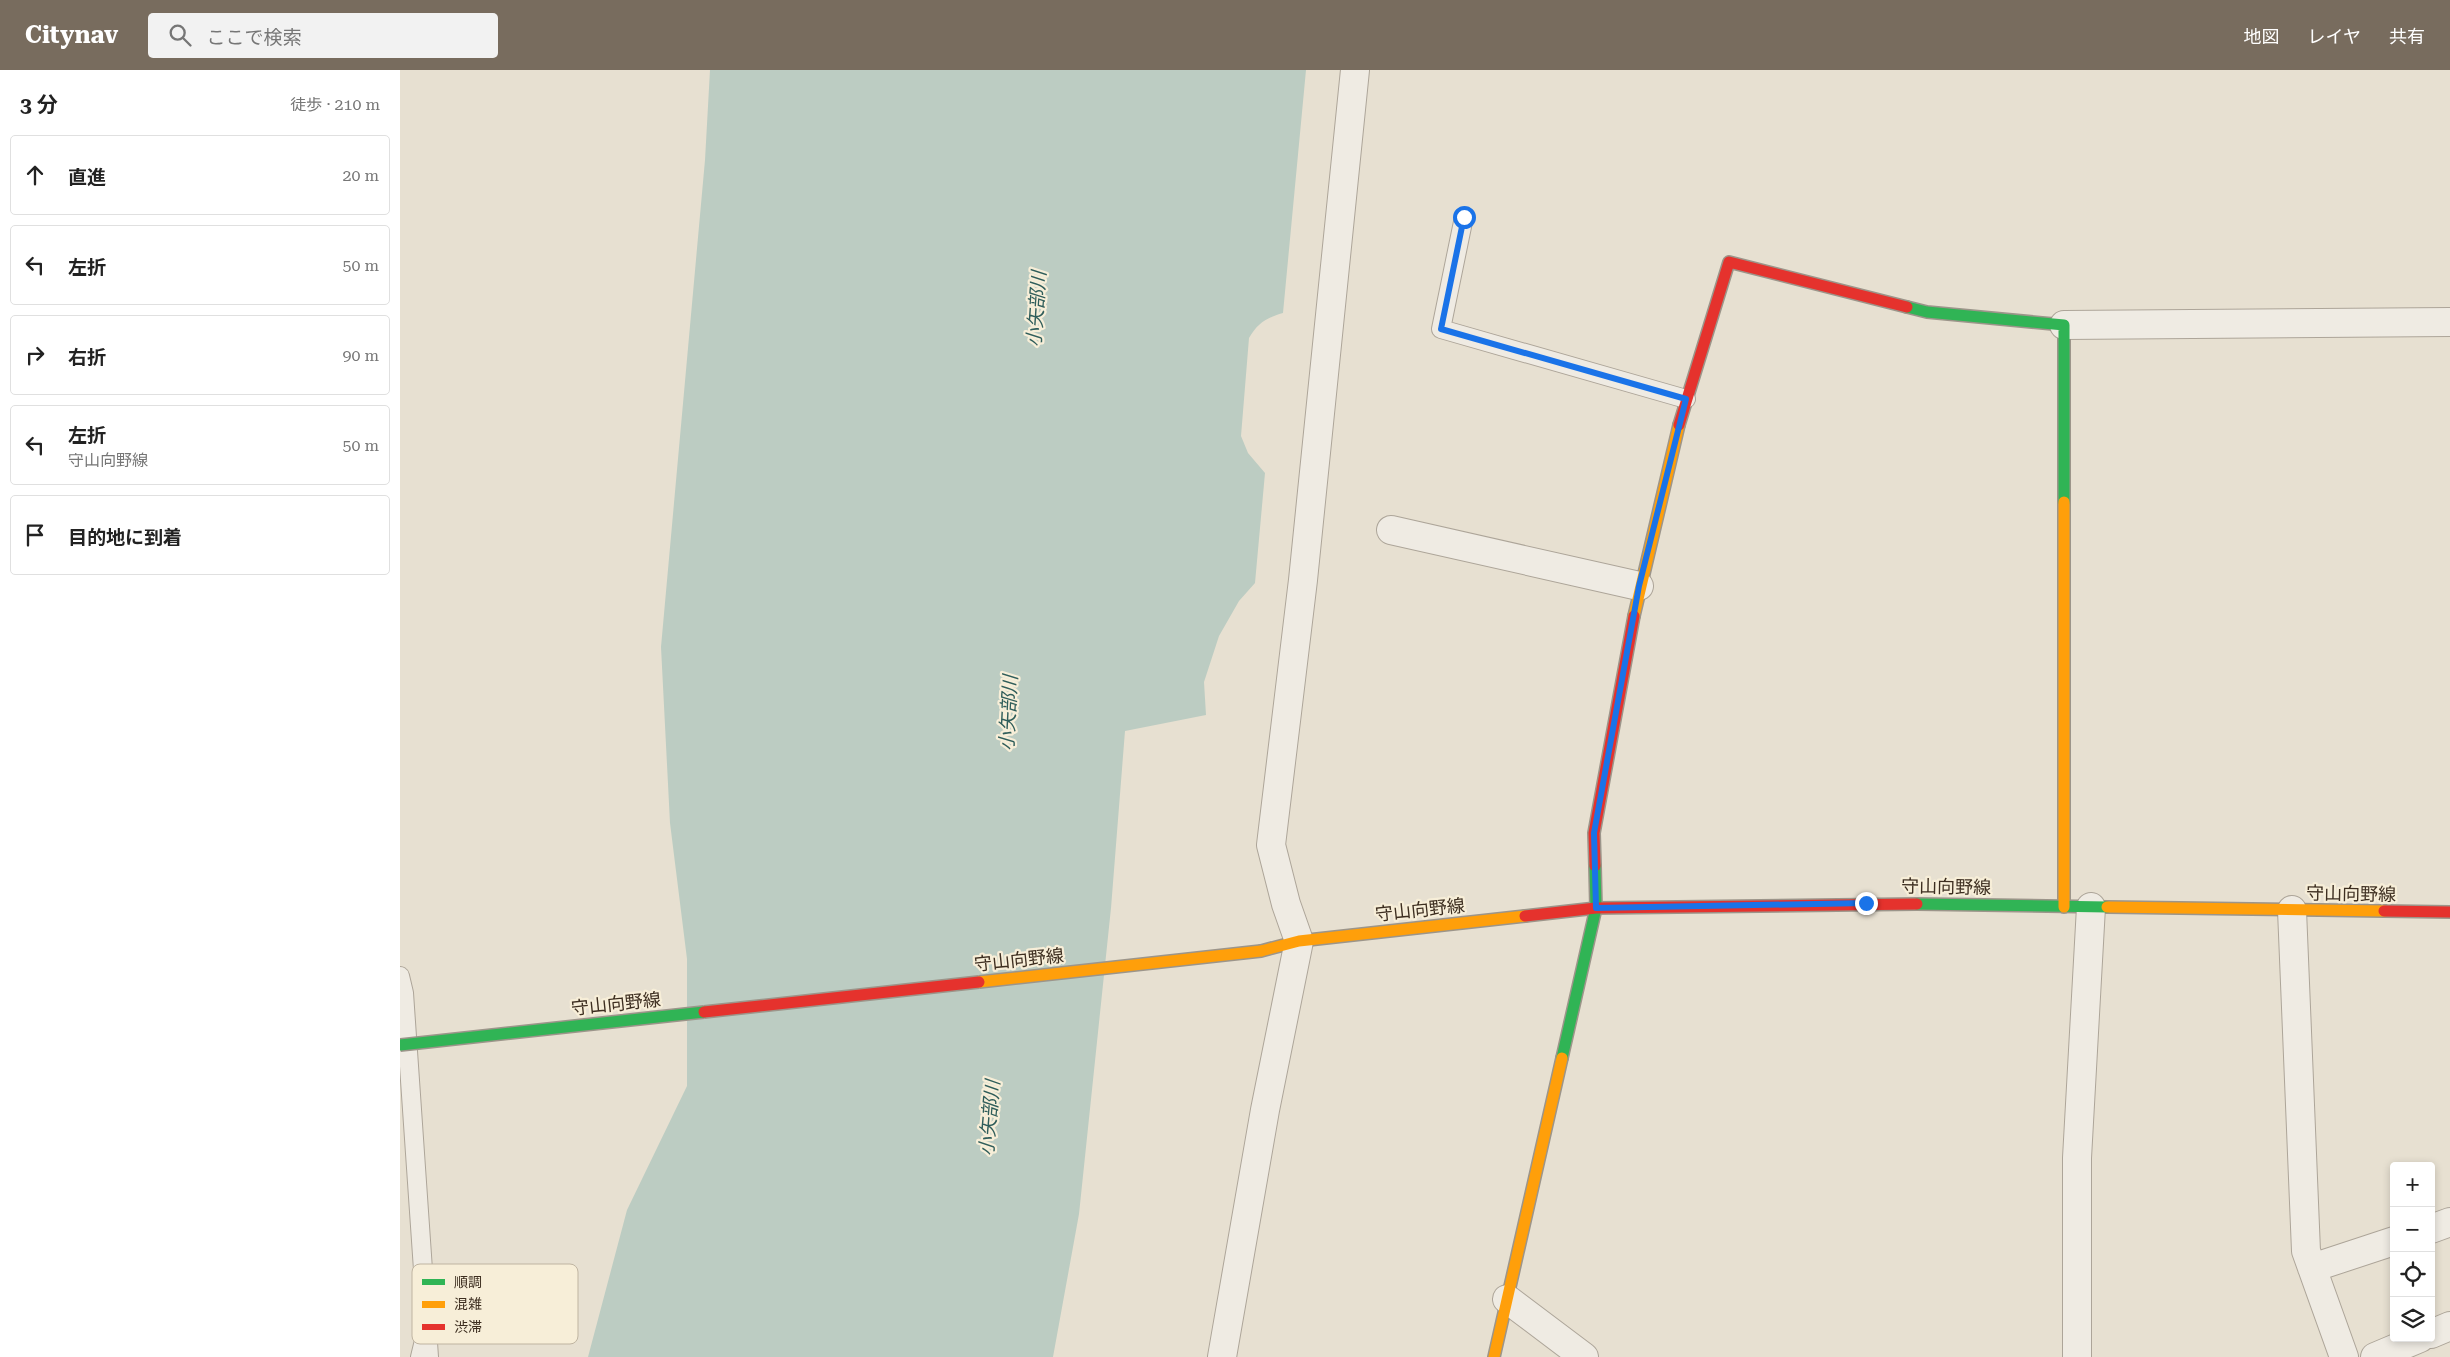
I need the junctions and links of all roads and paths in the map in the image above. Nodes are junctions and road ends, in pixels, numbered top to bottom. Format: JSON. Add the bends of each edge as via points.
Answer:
{"nodes":[{"id":1,"x":1355,"y":70,"type":"edge"},
{"id":2,"x":1464,"y":217,"type":"dead end"},
{"id":3,"x":2450,"y":322,"type":"edge"},
{"id":4,"x":2064,"y":325,"type":"junction"},
{"id":5,"x":1686,"y":399,"type":"junction"},
{"id":6,"x":1392,"y":530,"type":"dead end"},
{"id":7,"x":1639,"y":586,"type":"junction"},
{"id":8,"x":2064,"y":907,"type":"junction"},
{"id":9,"x":2092,"y":907,"type":"junction"},
{"id":10,"x":1596,"y":908,"type":"junction"},
{"id":11,"x":2292,"y":910,"type":"junction"},
{"id":12,"x":2450,"y":912,"type":"edge"},
{"id":13,"x":1298,"y":941,"type":"junction"},
{"id":14,"x":400,"y":976,"type":"edge"},
{"id":15,"x":400,"y":1045,"type":"edge"},
{"id":16,"x":2450,"y":1222,"type":"edge"},
{"id":17,"x":2435,"y":1227,"type":"edge"},
{"id":18,"x":2390,"y":1242,"type":"edge"},
{"id":19,"x":423,"y":1264,"type":"edge"},
{"id":20,"x":2312,"y":1268,"type":"junction"},
{"id":21,"x":1507,"y":1299,"type":"junction"},
{"id":22,"x":2450,"y":1326,"type":"edge"},
{"id":23,"x":2435,"y":1332,"type":"edge"},
{"id":24,"x":2411,"y":1342,"type":"edge"},
{"id":25,"x":423,"y":1344,"type":"edge"},
{"id":26,"x":428,"y":1344,"type":"edge"},
{"id":27,"x":420,"y":1357,"type":"edge"},
{"id":28,"x":429,"y":1357,"type":"edge"},
{"id":29,"x":1222,"y":1357,"type":"edge"},
{"id":30,"x":1494,"y":1357,"type":"edge"},
{"id":31,"x":1584,"y":1357,"type":"edge"},
{"id":32,"x":2077,"y":1357,"type":"edge"},
{"id":33,"x":2344,"y":1357,"type":"edge"},
{"id":34,"x":2375,"y":1357,"type":"edge"}],
"edges":[{"from":1,"to":13,"type":"street","via":[[1303,580],[1271,846]]},
{"from":2,"to":5,"type":"lane","via":[[1441,329]]},
{"from":3,"to":4,"type":"street"},
{"from":4,"to":5,"type":"main road","via":[[1927,312],[1728,262]]},
{"from":4,"to":8,"type":"main road"},
{"from":5,"to":7,"type":"main road"},
{"from":6,"to":7,"type":"street"},
{"from":7,"to":10,"type":"main road","via":[[1594,833]]},
{"from":8,"to":9,"type":"main road","name":"守山向野線"},
{"from":8,"to":10,"type":"main road","name":"守山向野線","via":[[1866,903]]},
{"from":9,"to":11,"type":"main road","name":"守山向野線"},
{"from":9,"to":32,"type":"street","via":[[2077,1158]]},
{"from":10,"to":13,"type":"main road","name":"守山向野線"},
{"from":10,"to":21,"type":"main road"},
{"from":11,"to":12,"type":"main road","name":"守山向野線"},
{"from":11,"to":20,"type":"street","via":[[2306,1251]]},
{"from":13,"to":15,"type":"main road","name":"守山向野線","bridge":true,"via":[[1261,951]]},
{"from":13,"to":29,"type":"street"},
{"from":14,"to":19,"type":"lane","via":[[404,993]]},
{"from":16,"to":17,"type":"street"},
{"from":18,"to":20,"type":"street"},
{"from":20,"to":33,"type":"street"},
{"from":21,"to":30,"type":"main road"},
{"from":21,"to":31,"type":"street"},
{"from":22,"to":23,"type":"street"},
{"from":24,"to":34,"type":"street"},
{"from":25,"to":27,"type":"lane"},
{"from":26,"to":28,"type":"lane"}]}
